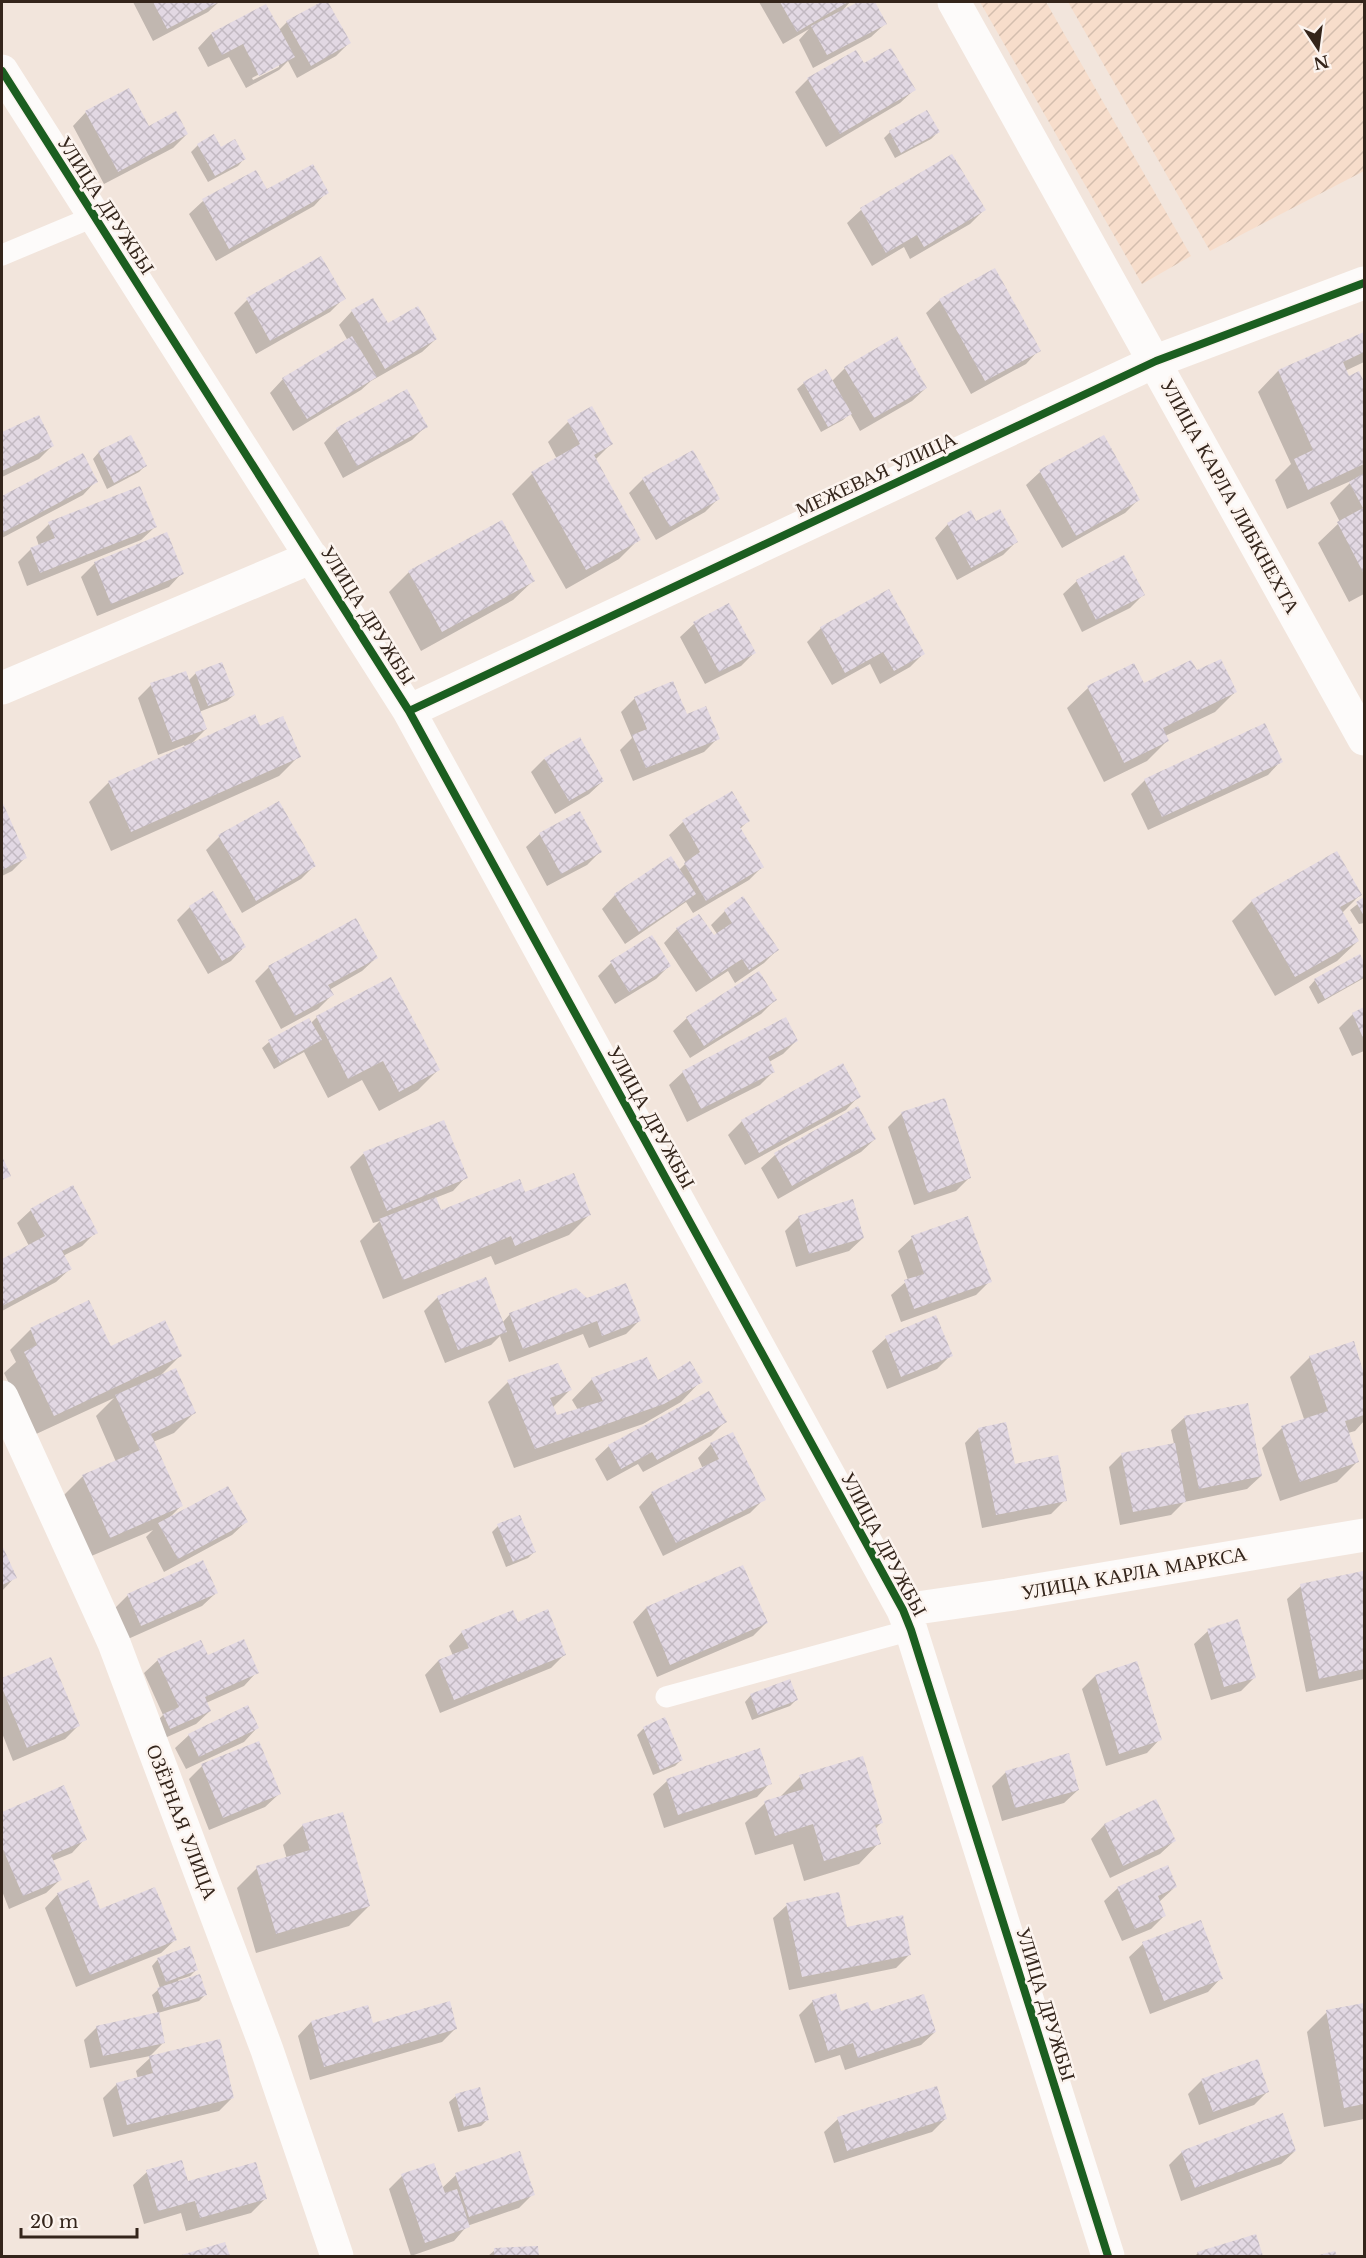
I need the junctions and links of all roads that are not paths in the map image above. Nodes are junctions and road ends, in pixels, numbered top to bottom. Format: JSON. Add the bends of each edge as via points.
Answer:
{"nodes":[{"id":1,"x":954,"y":2,"type":"edge"},
{"id":2,"x":2,"y":71,"type":"edge"},
{"id":3,"x":93,"y":217,"type":"junction"},
{"id":4,"x":2,"y":255,"type":"edge"},
{"id":5,"x":1365,"y":283,"type":"edge"},
{"id":6,"x":1156,"y":361,"type":"junction"},
{"id":7,"x":312,"y":557,"type":"junction"},
{"id":8,"x":2,"y":688,"type":"edge"},
{"id":9,"x":409,"y":711,"type":"junction"},
{"id":10,"x":1365,"y":739,"type":"edge"},
{"id":11,"x":2,"y":1397,"type":"edge"},
{"id":12,"x":1365,"y":1535,"type":"edge"},
{"id":13,"x":907,"y":1620,"type":"junction"},
{"id":14,"x":666,"y":1697,"type":"dead end"},
{"id":15,"x":337,"y":2256,"type":"edge"},
{"id":16,"x":1108,"y":2256,"type":"edge"}],
"edges":[{"from":1,"to":6,"type":"street","name":"УЛИЦА КАРЛА ЛИБКНЕХТА"},
{"from":2,"to":3,"type":"street","name":"УЛИЦА ДРУЖБЫ"},
{"from":3,"to":4,"type":"lane"},
{"from":3,"to":7,"type":"street","name":"УЛИЦА ДРУЖБЫ"},
{"from":5,"to":6,"type":"street","name":"МЕЖЕВАЯ УЛИЦА"},
{"from":6,"to":9,"type":"street","name":"МЕЖЕВАЯ УЛИЦА"},
{"from":6,"to":10,"type":"street","name":"УЛИЦА КАРЛА ЛИБКНЕХТА"},
{"from":7,"to":8,"type":"street"},
{"from":7,"to":9,"type":"street","name":"УЛИЦА ДРУЖБЫ"},
{"from":9,"to":13,"type":"street","name":"УЛИЦА ДРУЖБЫ"},
{"from":11,"to":15,"type":"street","name":"ОЗЁРНАЯ УЛИЦА","via":[[114,1643],[267,2050]]},
{"from":12,"to":13,"type":"street","name":"УЛИЦА КАРЛА МАРКСА","via":[[1007,1595]]},
{"from":13,"to":14,"type":"lane"},
{"from":13,"to":16,"type":"street","name":"УЛИЦА ДРУЖБЫ"}]}
